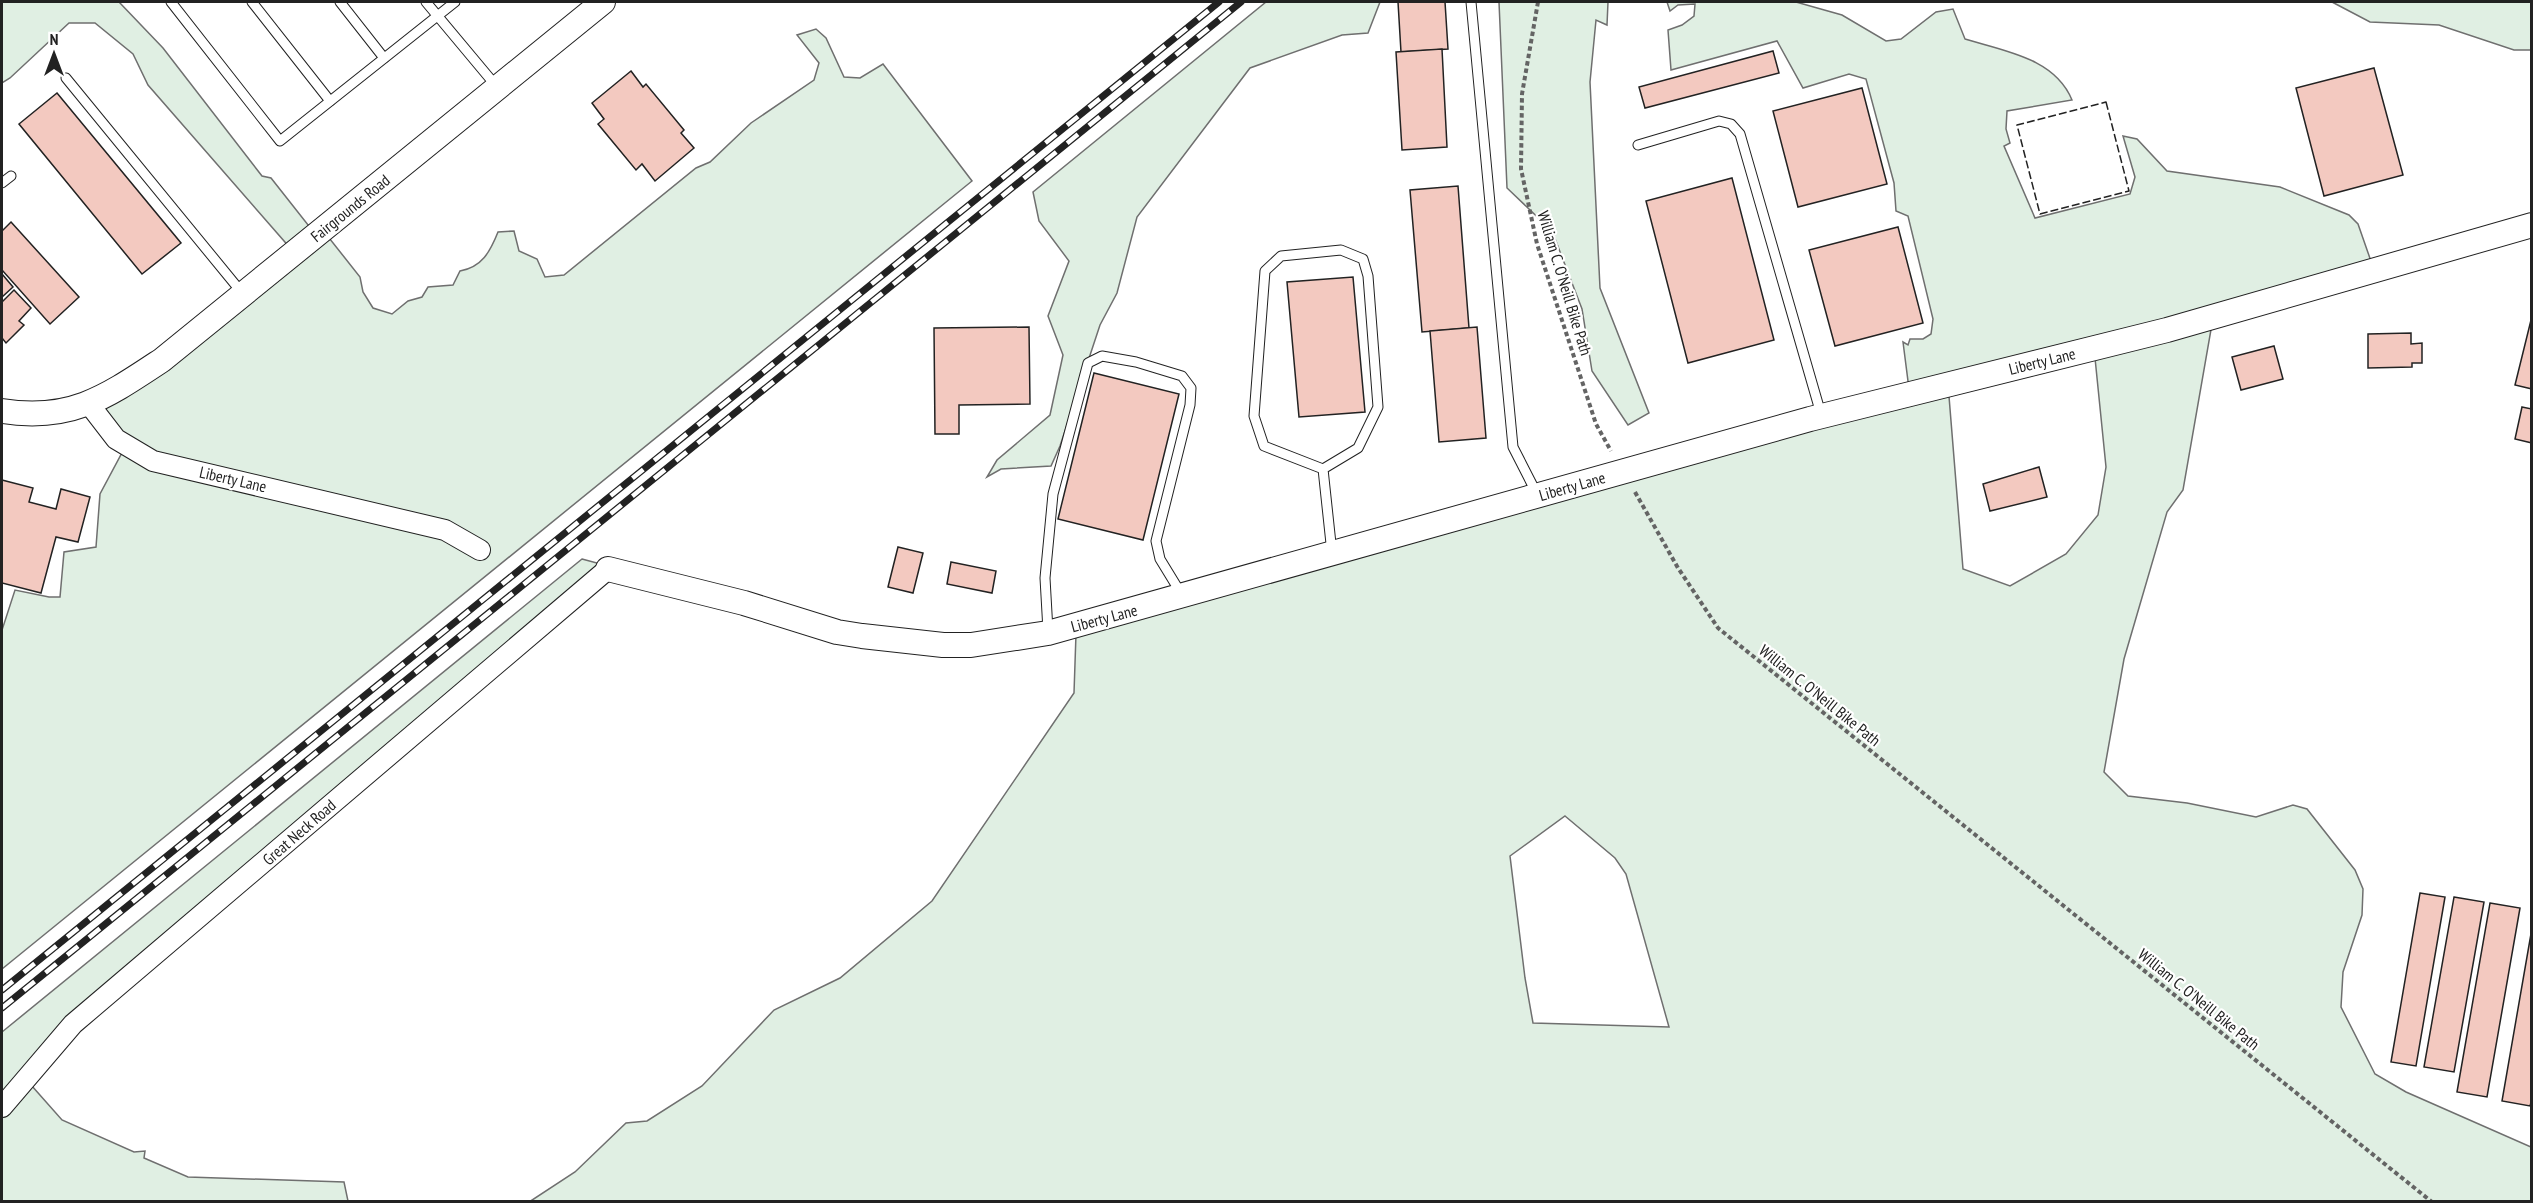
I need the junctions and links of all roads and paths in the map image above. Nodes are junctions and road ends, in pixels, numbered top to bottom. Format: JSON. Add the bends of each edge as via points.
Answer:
{"nodes":[{"id":1,"x":171,"y":2,"type":"edge"},
{"id":2,"x":252,"y":2,"type":"edge"},
{"id":3,"x":340,"y":2,"type":"edge"},
{"id":4,"x":426,"y":2,"type":"edge"},
{"id":5,"x":455,"y":2,"type":"edge"},
{"id":6,"x":603,"y":2,"type":"edge"},
{"id":7,"x":1471,"y":2,"type":"edge"},
{"id":8,"x":1538,"y":2,"type":"edge"},
{"id":9,"x":437,"y":16,"type":"junction"},
{"id":10,"x":384,"y":58,"type":"junction"},
{"id":11,"x":66,"y":78,"type":"dead end"},
{"id":12,"x":498,"y":87,"type":"junction"},
{"id":13,"x":330,"y":101,"type":"junction"},
{"id":14,"x":1638,"y":144,"type":"dead end"},
{"id":15,"x":11,"y":176,"type":"dead end"},
{"id":16,"x":2,"y":183,"type":"edge"},
{"id":17,"x":2532,"y":225,"type":"edge"},
{"id":18,"x":243,"y":294,"type":"junction"},
{"id":19,"x":89,"y":404,"type":"junction"},
{"id":20,"x":2,"y":411,"type":"edge"},
{"id":21,"x":1821,"y":416,"type":"junction"},
{"id":22,"x":1323,"y":469,"type":"junction"},
{"id":23,"x":1623,"y":471,"type":"junction"},
{"id":24,"x":1538,"y":496,"type":"junction"},
{"id":25,"x":480,"y":550,"type":"dead end"},
{"id":26,"x":1332,"y":555,"type":"junction"},
{"id":27,"x":608,"y":569,"type":"joint"},
{"id":28,"x":1183,"y":596,"type":"junction"},
{"id":29,"x":1048,"y":633,"type":"junction"},
{"id":30,"x":2,"y":1107,"type":"edge"},
{"id":31,"x":2432,"y":1202,"type":"edge"}],
"edges":[{"from":1,"to":13,"type":"lane","via":[[280,141]]},
{"from":2,"to":13,"type":"lane"},
{"from":3,"to":10,"type":"lane"},
{"from":4,"to":9,"type":"lane"},
{"from":5,"to":9,"type":"lane"},
{"from":6,"to":12,"type":"street","name":"Fairgrounds Road"},
{"from":7,"to":24,"type":"lane","via":[[1513,447]]},
{"from":8,"to":23,"type":"path","name":"William C. O'Neill Bike Path","via":[[1522,94],[1521,169],[1537,243],[1596,424]]},
{"from":9,"to":10,"type":"lane"},
{"from":9,"to":12,"type":"lane"},
{"from":10,"to":13,"type":"lane"},
{"from":11,"to":18,"type":"lane"},
{"from":12,"to":18,"type":"street","name":"Fairgrounds Road"},
{"from":14,"to":21,"type":"lane","via":[[1719,121],[1731,124],[1740,134]]},
{"from":15,"to":16,"type":"lane"},
{"from":17,"to":21,"type":"street","name":"Liberty Lane","via":[[2168,330]]},
{"from":18,"to":19,"type":"street","name":"Fairgrounds Road","via":[[162,360]]},
{"from":19,"to":20,"type":"street","via":[[52,414]]},
{"from":19,"to":25,"type":"street","name":"Liberty Lane","via":[[116,439],[153,461],[445,530]]},
{"from":21,"to":23,"type":"street","name":"Liberty Lane"},
{"from":22,"to":22,"type":"lane","via":[[1264,446],[1254,416],[1265,270],[1281,256],[1341,250],[1363,259],[1368,276],[1378,407],[1358,448]]},
{"from":22,"to":26,"type":"lane"},
{"from":23,"to":24,"type":"street","name":"Liberty Lane"},
{"from":23,"to":31,"type":"path","name":"William C. O'Neill Bike Path","via":[[1678,568],[1718,628]]},
{"from":24,"to":26,"type":"street","name":"Liberty Lane"},
{"from":26,"to":28,"type":"street","name":"Liberty Lane"},
{"from":27,"to":29,"type":"street","name":"Liberty Lane","via":[[862,636],[971,645]]},
{"from":27,"to":30,"type":"street","name":"Great Neck Road","via":[[73,1024]]},
{"from":28,"to":29,"type":"street","name":"Liberty Lane"},
{"from":28,"to":29,"type":"lane","via":[[1160,559],[1156,541],[1191,388],[1182,376],[1102,356],[1088,363],[1053,494],[1045,578]]}]}
